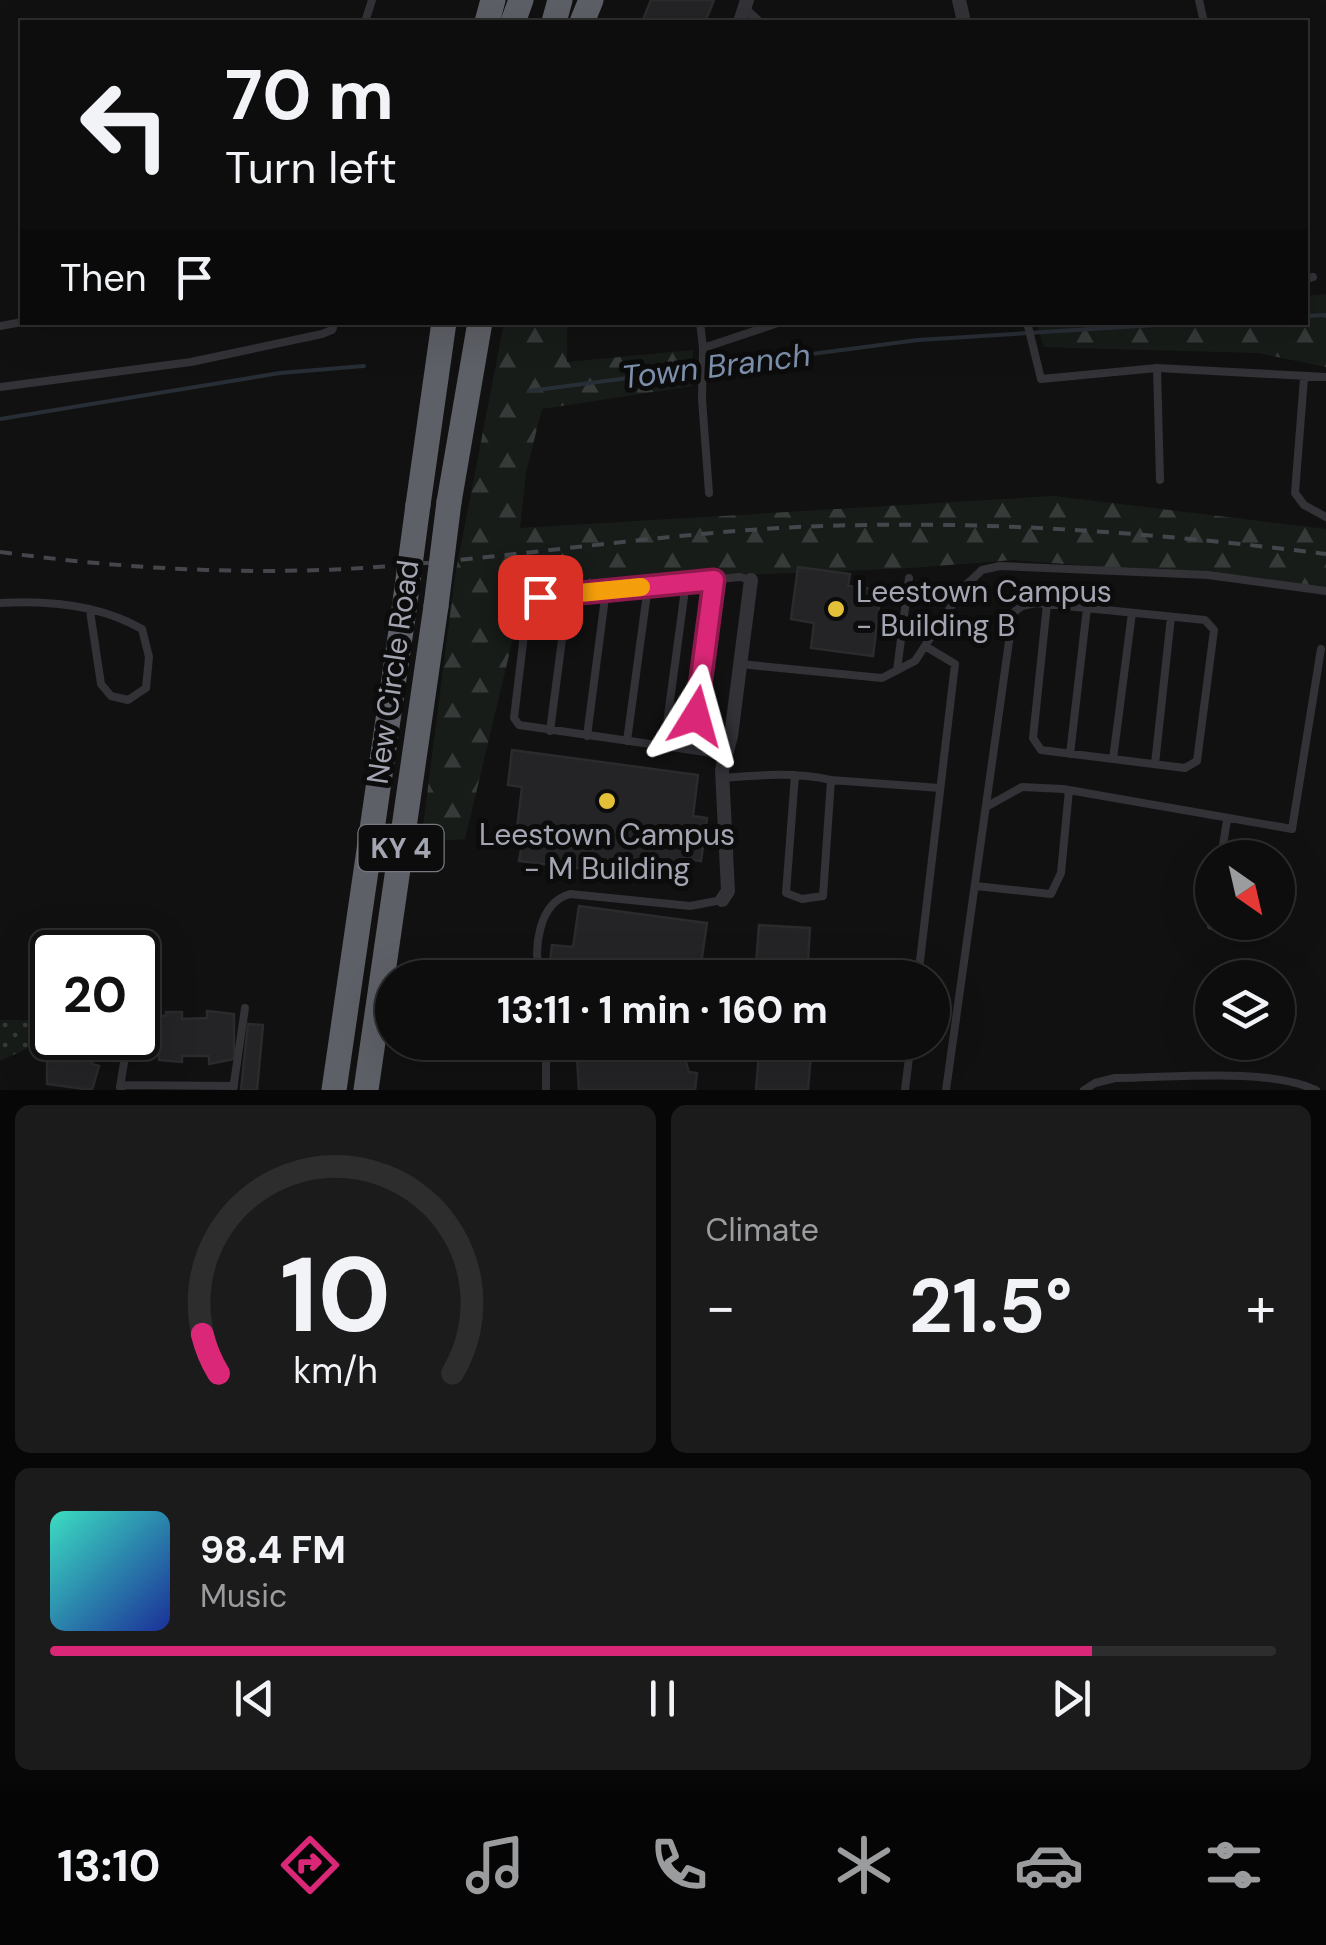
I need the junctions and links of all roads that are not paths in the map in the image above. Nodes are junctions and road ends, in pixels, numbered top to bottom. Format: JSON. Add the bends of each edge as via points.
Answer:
{"nodes":[{"id":1,"x":333,"y":325,"type":"edge"},
{"id":2,"x":444,"y":325,"type":"edge"},
{"id":3,"x":479,"y":325,"type":"edge"},
{"id":4,"x":700,"y":325,"type":"edge"},
{"id":5,"x":772,"y":325,"type":"edge"},
{"id":6,"x":1029,"y":325,"type":"edge"},
{"id":7,"x":703,"y":348,"type":"junction"},
{"id":8,"x":1157,"y":368,"type":"junction"},
{"id":9,"x":1326,"y":377,"type":"edge"},
{"id":10,"x":1304,"y":378,"type":"junction"},
{"id":11,"x":0,"y":387,"type":"edge"},
{"id":12,"x":1160,"y":480,"type":"dead end"},
{"id":13,"x":710,"y":492,"type":"dead end"},
{"id":14,"x":1326,"y":517,"type":"edge"},
{"id":15,"x":909,"y":578,"type":"dead end"},
{"id":16,"x":714,"y":580,"type":"junction"},
{"id":17,"x":751,"y":580,"type":"joint"},
{"id":18,"x":686,"y":582,"type":"junction"},
{"id":19,"x":648,"y":586,"type":"junction"},
{"id":20,"x":606,"y":590,"type":"junction"},
{"id":21,"x":1326,"y":591,"type":"edge"},
{"id":22,"x":568,"y":594,"type":"junction"},
{"id":23,"x":0,"y":603,"type":"edge"},
{"id":24,"x":1047,"y":604,"type":"junction"},
{"id":25,"x":1087,"y":608,"type":"junction"},
{"id":26,"x":90,"y":610,"type":"junction"},
{"id":27,"x":1132,"y":612,"type":"junction"},
{"id":28,"x":1171,"y":617,"type":"junction"},
{"id":29,"x":925,"y":646,"type":"junction"},
{"id":30,"x":1321,"y":649,"type":"dead end"},
{"id":31,"x":740,"y":664,"type":"junction"},
{"id":32,"x":897,"y":670,"type":"junction"},
{"id":33,"x":550,"y":731,"type":"junction"},
{"id":34,"x":586,"y":736,"type":"junction"},
{"id":35,"x":628,"y":742,"type":"junction"},
{"id":36,"x":664,"y":746,"type":"junction"},
{"id":37,"x":691,"y":750,"type":"junction"},
{"id":38,"x":1070,"y":754,"type":"junction"},
{"id":39,"x":726,"y":755,"type":"junction"},
{"id":40,"x":1113,"y":759,"type":"junction"},
{"id":41,"x":1155,"y":764,"type":"junction"},
{"id":42,"x":795,"y":775,"type":"junction"},
{"id":43,"x":722,"y":778,"type":"junction"},
{"id":44,"x":832,"y":780,"type":"junction"},
{"id":45,"x":940,"y":788,"type":"junction"},
{"id":46,"x":1069,"y":790,"type":"junction"},
{"id":47,"x":986,"y":807,"type":"junction"},
{"id":48,"x":1227,"y":820,"type":"junction"},
{"id":49,"x":1224,"y":840,"type":"edge"},
{"id":50,"x":975,"y":886,"type":"junction"},
{"id":51,"x":722,"y":900,"type":"joint"},
{"id":52,"x":538,"y":960,"type":"edge"},
{"id":53,"x":920,"y":960,"type":"edge"},
{"id":54,"x":244,"y":1008,"type":"dead end"},
{"id":55,"x":125,"y":1060,"type":"edge"},
{"id":56,"x":546,"y":1060,"type":"edge"},
{"id":57,"x":909,"y":1060,"type":"edge"},
{"id":58,"x":121,"y":1088,"type":"edge"},
{"id":59,"x":234,"y":1088,"type":"edge"},
{"id":60,"x":334,"y":1090,"type":"edge"},
{"id":61,"x":366,"y":1090,"type":"edge"},
{"id":62,"x":546,"y":1090,"type":"edge"},
{"id":63,"x":905,"y":1090,"type":"edge"},
{"id":64,"x":946,"y":1090,"type":"edge"},
{"id":65,"x":1084,"y":1090,"type":"edge"},
{"id":66,"x":1316,"y":1090,"type":"edge"}],
"edges":[{"from":1,"to":11,"type":"lane","via":[[322,334],[191,362]]},
{"from":2,"to":60,"type":"highway","name":"New Circle Road","number":"KY 4","bridge":true},
{"from":3,"to":61,"type":"highway","name":"New Circle Road","number":"KY 4","bridge":true},
{"from":4,"to":7,"type":"lane"},
{"from":5,"to":7,"type":"lane"},
{"from":6,"to":8,"type":"lane","via":[[1041,379]]},
{"from":7,"to":13,"type":"lane"},
{"from":8,"to":10,"type":"lane"},
{"from":8,"to":12,"type":"lane"},
{"from":9,"to":10,"type":"lane"},
{"from":10,"to":14,"type":"lane","via":[[1295,493]]},
{"from":15,"to":32,"type":"lane"},
{"from":16,"to":17,"type":"lane"},
{"from":16,"to":18,"type":"lane"},
{"from":16,"to":37,"type":"lane"},
{"from":17,"to":31,"type":"street"},
{"from":18,"to":19,"type":"lane"},
{"from":18,"to":36,"type":"lane"},
{"from":19,"to":20,"type":"lane"},
{"from":19,"to":35,"type":"lane"},
{"from":20,"to":22,"type":"lane"},
{"from":20,"to":34,"type":"lane"},
{"from":21,"to":29,"type":"lane","via":[[1208,575],[1000,566],[982,570],[964,587]]},
{"from":22,"to":33,"type":"lane"},
{"from":22,"to":33,"type":"lane","via":[[540,597],[526,609],[514,718]]},
{"from":23,"to":26,"type":"lane","via":[[43,600]]},
{"from":24,"to":25,"type":"lane"},
{"from":24,"to":38,"type":"lane","via":[[1033,738],[1042,750]]},
{"from":24,"to":47,"type":"lane","via":[[1013,613]]},
{"from":25,"to":27,"type":"lane"},
{"from":25,"to":38,"type":"lane"},
{"from":26,"to":26,"type":"lane","via":[[142,629],[149,657],[146,688],[128,700],[101,684]]},
{"from":27,"to":28,"type":"lane"},
{"from":27,"to":40,"type":"lane"},
{"from":28,"to":41,"type":"lane"},
{"from":28,"to":41,"type":"lane","via":[[1204,620],[1214,630],[1196,761],[1186,768]]},
{"from":29,"to":32,"type":"lane"},
{"from":29,"to":45,"type":"lane","via":[[955,664]]},
{"from":30,"to":48,"type":"lane","via":[[1292,829]]},
{"from":31,"to":32,"type":"lane","via":[[882,678]]},
{"from":31,"to":39,"type":"street"},
{"from":33,"to":34,"type":"lane"},
{"from":34,"to":35,"type":"lane"},
{"from":35,"to":36,"type":"lane"},
{"from":36,"to":37,"type":"lane"},
{"from":37,"to":39,"type":"lane"},
{"from":38,"to":40,"type":"lane"},
{"from":39,"to":43,"type":"street"},
{"from":40,"to":41,"type":"lane"},
{"from":42,"to":43,"type":"lane"},
{"from":42,"to":44,"type":"lane"},
{"from":42,"to":44,"type":"lane","via":[[786,893],[802,899],[823,896]]},
{"from":43,"to":51,"type":"street","via":[[728,890]]},
{"from":44,"to":45,"type":"lane"},
{"from":45,"to":53,"type":"lane"},
{"from":46,"to":47,"type":"lane","via":[[1022,787]]},
{"from":46,"to":48,"type":"lane"},
{"from":46,"to":50,"type":"lane","via":[[1060,873],[1050,894]]},
{"from":47,"to":50,"type":"lane"},
{"from":48,"to":49,"type":"lane"},
{"from":50,"to":64,"type":"lane"},
{"from":51,"to":52,"type":"lane","via":[[690,906],[559,897],[546,910]]},
{"from":54,"to":59,"type":"lane"},
{"from":55,"to":58,"type":"lane"},
{"from":56,"to":62,"type":"lane"},
{"from":57,"to":63,"type":"lane"},
{"from":58,"to":59,"type":"lane"},
{"from":65,"to":66,"type":"lane","via":[[1115,1078],[1256,1078]]}]}
